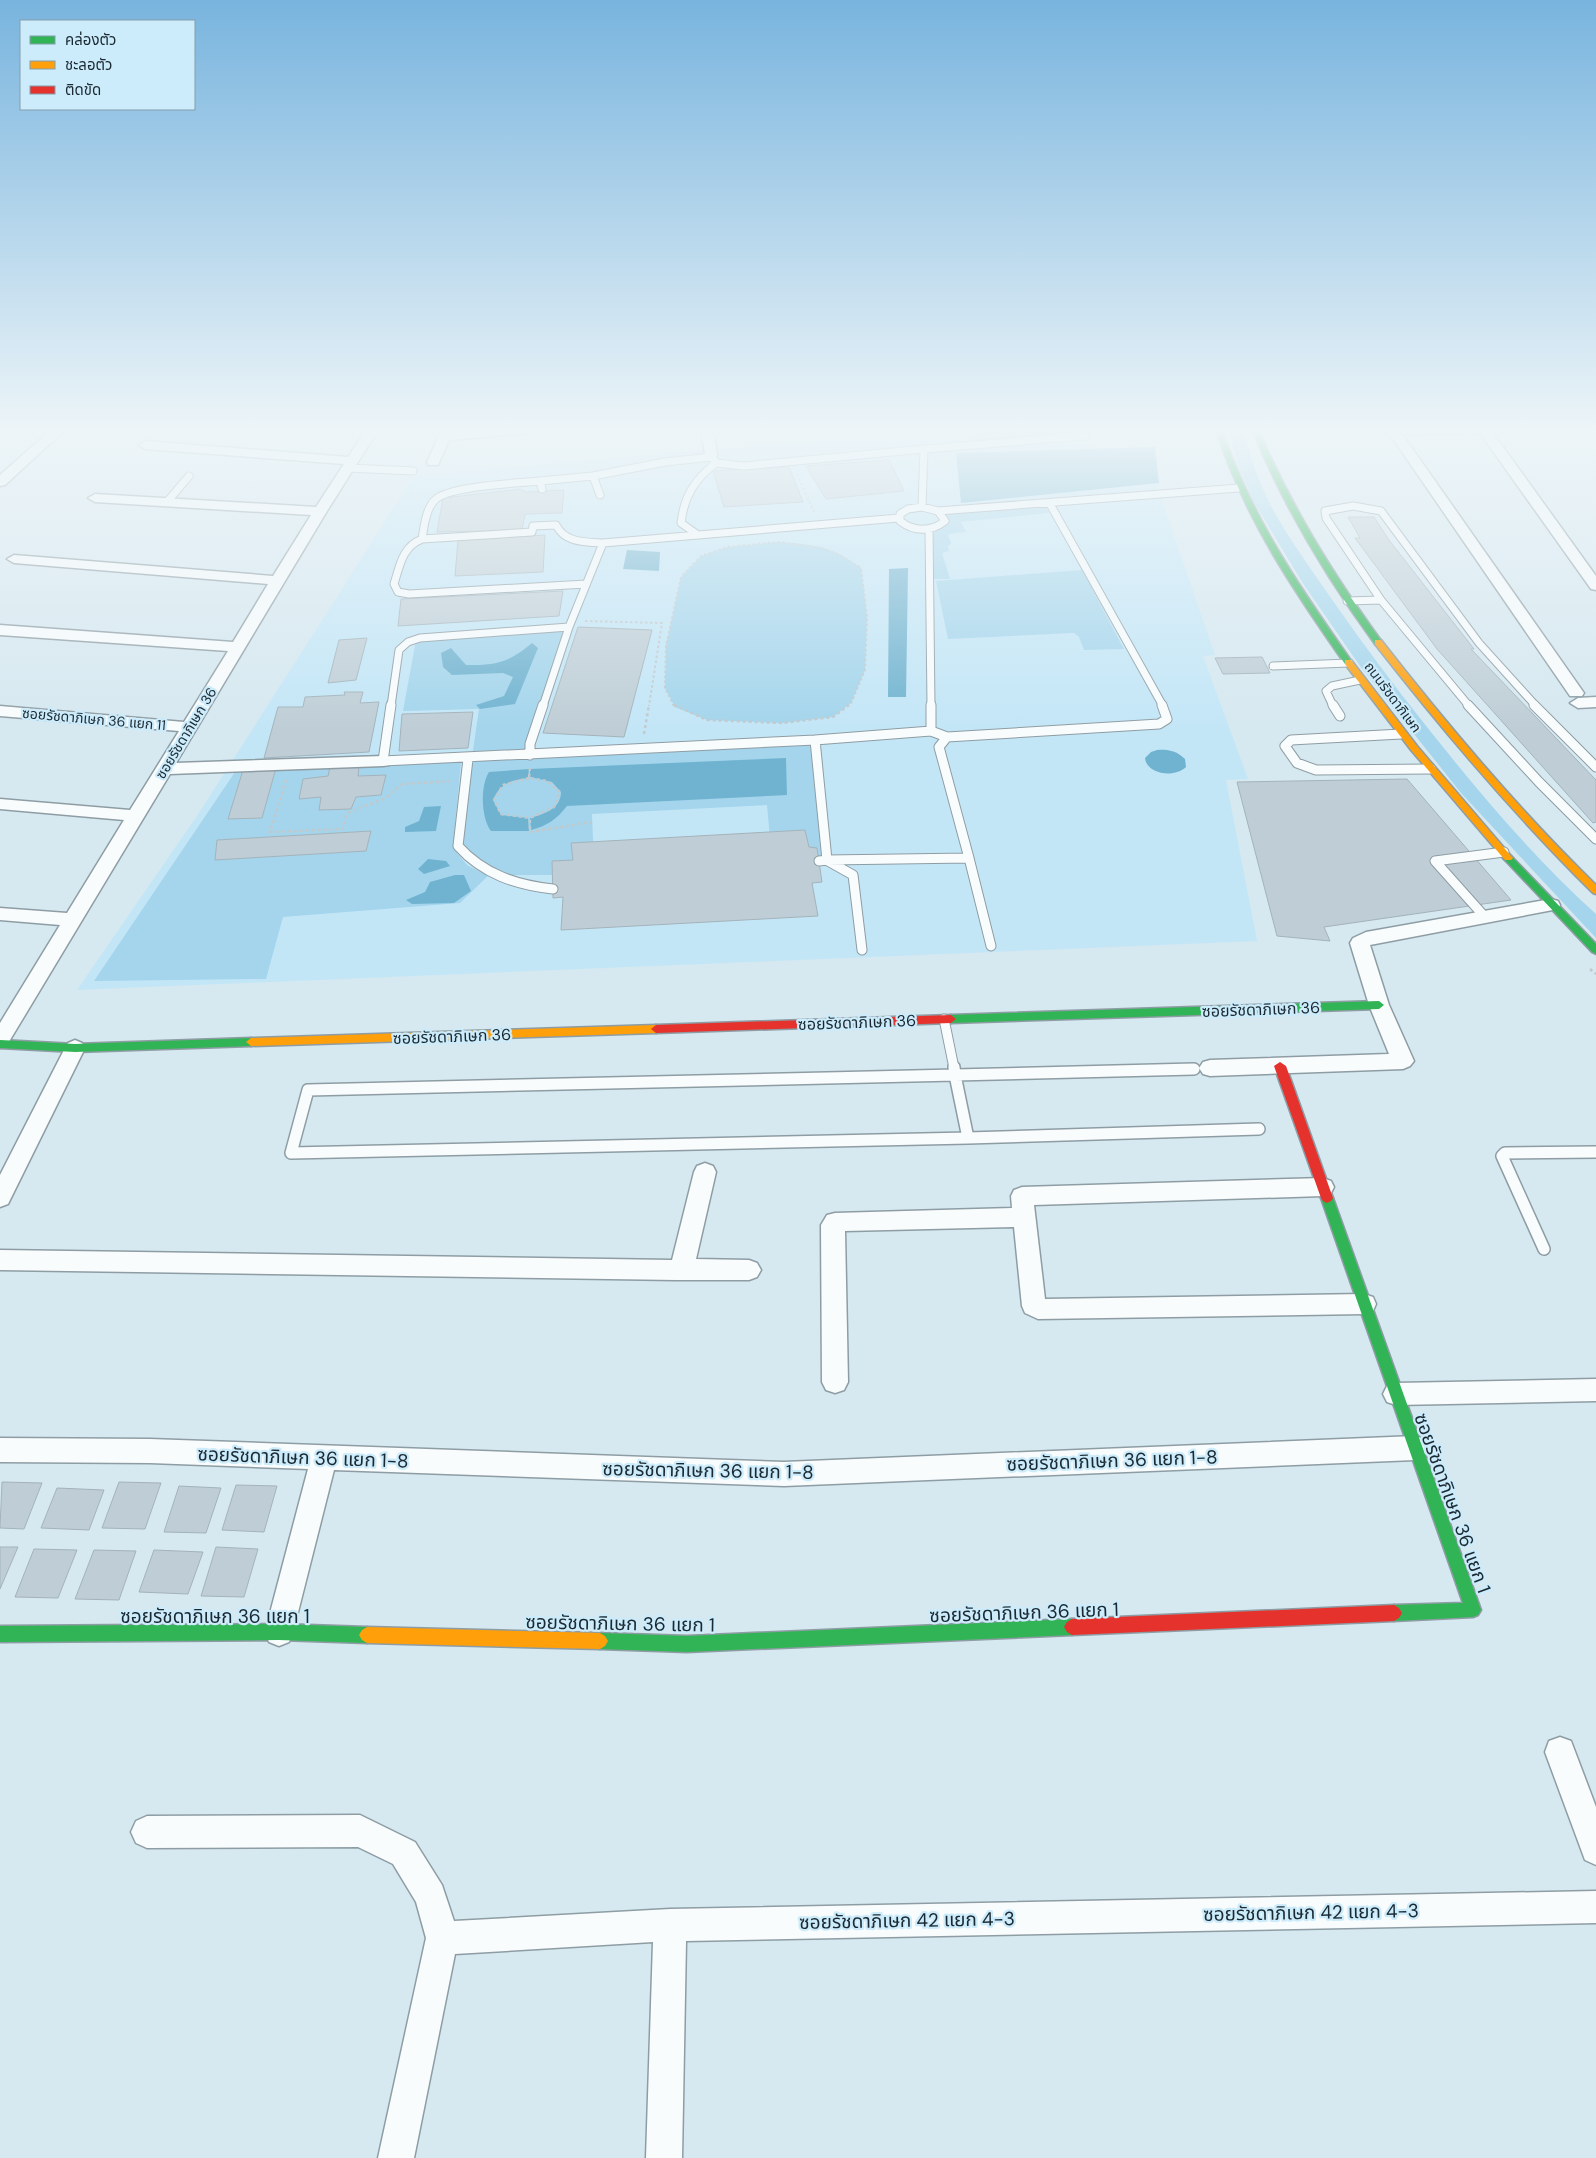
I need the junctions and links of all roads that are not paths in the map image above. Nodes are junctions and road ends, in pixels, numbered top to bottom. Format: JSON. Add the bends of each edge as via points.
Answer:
{"nodes":[{"id":1,"x":310,"y":528,"type":"edge"},
{"id":2,"x":425,"y":528,"type":"edge"},
{"id":3,"x":533,"y":528,"type":"edge"},
{"id":4,"x":557,"y":528,"type":"edge"},
{"id":5,"x":688,"y":528,"type":"edge"},
{"id":6,"x":797,"y":528,"type":"edge"},
{"id":7,"x":915,"y":528,"type":"edge"},
{"id":8,"x":936,"y":528,"type":"edge"},
{"id":9,"x":1063,"y":528,"type":"edge"},
{"id":10,"x":1259,"y":528,"type":"edge"},
{"id":11,"x":1299,"y":528,"type":"edge"},
{"id":12,"x":1333,"y":528,"type":"edge"},
{"id":13,"x":1393,"y":528,"type":"edge"},
{"id":14,"x":1460,"y":528,"type":"edge"},
{"id":15,"x":1554,"y":528,"type":"edge"},
{"id":16,"x":929,"y":529,"type":"junction"},
{"id":17,"x":698,"y":535,"type":"junction"},
{"id":18,"x":422,"y":539,"type":"junction"},
{"id":19,"x":603,"y":543,"type":"junction"},
{"id":20,"x":14,"y":559,"type":"dead end"},
{"id":21,"x":279,"y":581,"type":"junction"},
{"id":22,"x":586,"y":584,"type":"junction"},
{"id":23,"x":1596,"y":586,"type":"edge"},
{"id":24,"x":1347,"y":600,"type":"junction"},
{"id":25,"x":1381,"y":600,"type":"junction"},
{"id":26,"x":570,"y":624,"type":"junction"},
{"id":27,"x":0,"y":630,"type":"edge"},
{"id":28,"x":238,"y":648,"type":"junction"},
{"id":29,"x":1349,"y":663,"type":"junction"},
{"id":30,"x":1274,"y":666,"type":"dead end"},
{"id":31,"x":1360,"y":680,"type":"junction"},
{"id":32,"x":1596,"y":702,"type":"edge"},
{"id":33,"x":0,"y":711,"type":"edge"},
{"id":34,"x":1340,"y":716,"type":"dead end"},
{"id":35,"x":189,"y":727,"type":"junction"},
{"id":36,"x":931,"y":731,"type":"junction"},
{"id":37,"x":1401,"y":734,"type":"junction"},
{"id":38,"x":947,"y":737,"type":"junction"},
{"id":39,"x":815,"y":740,"type":"junction"},
{"id":40,"x":530,"y":755,"type":"junction"},
{"id":41,"x":468,"y":758,"type":"junction"},
{"id":42,"x":383,"y":762,"type":"junction"},
{"id":43,"x":1596,"y":767,"type":"edge"},
{"id":44,"x":164,"y":769,"type":"junction"},
{"id":45,"x":1431,"y":769,"type":"junction"},
{"id":46,"x":0,"y":804,"type":"edge"},
{"id":47,"x":136,"y":816,"type":"junction"},
{"id":48,"x":1596,"y":839,"type":"edge"},
{"id":49,"x":1504,"y":852,"type":"junction"},
{"id":50,"x":969,"y":858,"type":"junction"},
{"id":51,"x":823,"y":860,"type":"junction"},
{"id":52,"x":1593,"y":885,"type":"edge"},
{"id":53,"x":553,"y":889,"type":"dead end"},
{"id":54,"x":1551,"y":905,"type":"junction"},
{"id":55,"x":0,"y":914,"type":"edge"},
{"id":56,"x":1484,"y":916,"type":"junction"},
{"id":57,"x":71,"y":920,"type":"junction"},
{"id":58,"x":991,"y":946,"type":"dead end"},
{"id":59,"x":862,"y":950,"type":"dead end"},
{"id":60,"x":1596,"y":950,"type":"edge"},
{"id":61,"x":1379,"y":1005,"type":"junction"},
{"id":62,"x":944,"y":1019,"type":"junction"},
{"id":63,"x":1,"y":1035,"type":"edge"},
{"id":64,"x":75,"y":1048,"type":"junction"},
{"id":65,"x":1280,"y":1066,"type":"junction"},
{"id":66,"x":1202,"y":1069,"type":"joint"},
{"id":67,"x":954,"y":1076,"type":"junction"},
{"id":68,"x":1260,"y":1129,"type":"dead end"},
{"id":69,"x":968,"y":1138,"type":"junction"},
{"id":70,"x":1596,"y":1152,"type":"edge"},
{"id":71,"x":705,"y":1172,"type":"dead end"},
{"id":72,"x":1323,"y":1187,"type":"junction"},
{"id":73,"x":0,"y":1198,"type":"edge"},
{"id":74,"x":1024,"y":1217,"type":"junction"},
{"id":75,"x":1544,"y":1248,"type":"dead end"},
{"id":76,"x":0,"y":1260,"type":"edge"},
{"id":77,"x":680,"y":1268,"type":"junction"},
{"id":78,"x":749,"y":1270,"type":"dead end"},
{"id":79,"x":1364,"y":1304,"type":"junction"},
{"id":80,"x":835,"y":1382,"type":"dead end"},
{"id":81,"x":1596,"y":1390,"type":"edge"},
{"id":82,"x":1396,"y":1394,"type":"junction"},
{"id":83,"x":1415,"y":1448,"type":"junction"},
{"id":84,"x":0,"y":1450,"type":"edge"},
{"id":85,"x":324,"y":1457,"type":"junction"},
{"id":86,"x":279,"y":1632,"type":"junction"},
{"id":87,"x":0,"y":1634,"type":"edge"},
{"id":88,"x":1560,"y":1752,"type":"dead end"},
{"id":89,"x":147,"y":1832,"type":"dead end"},
{"id":90,"x":1596,"y":1849,"type":"edge"},
{"id":91,"x":1596,"y":1906,"type":"edge"},
{"id":92,"x":670,"y":1925,"type":"junction"},
{"id":93,"x":442,"y":1938,"type":"junction"},
{"id":94,"x":396,"y":2158,"type":"edge"},
{"id":95,"x":664,"y":2158,"type":"edge"}],
"edges":[{"from":1,"to":21,"type":"street","name":"ซอยรัชดาภิเษก 36"},
{"from":2,"to":18,"type":"lane"},
{"from":3,"to":18,"type":"lane","via":[[532,532]]},
{"from":4,"to":19,"type":"lane","via":[[565,536],[579,541]]},
{"from":5,"to":17,"type":"lane"},
{"from":6,"to":17,"type":"lane"},
{"from":7,"to":16,"type":"lane"},
{"from":8,"to":16,"type":"lane"},
{"from":9,"to":38,"type":"lane","via":[[1165,710],[1167,719],[1159,724]]},
{"from":10,"to":29,"type":"street","name":"ถนนรัชดาภิเษก"},
{"from":11,"to":24,"type":"street","name":"ถนนรัชดาภิเษก"},
{"from":12,"to":25,"type":"lane"},
{"from":13,"to":43,"type":"lane","via":[[1479,643],[1532,703]]},
{"from":14,"to":32,"type":"street","via":[[1577,698]]},
{"from":15,"to":23,"type":"street"},
{"from":16,"to":36,"type":"lane"},
{"from":17,"to":19,"type":"lane"},
{"from":18,"to":22,"type":"lane","via":[[405,550],[394,584],[398,592]]},
{"from":19,"to":22,"type":"lane"},
{"from":20,"to":21,"type":"street"},
{"from":21,"to":28,"type":"street","name":"ซอยรัชดาภิเษก 36"},
{"from":22,"to":26,"type":"lane"},
{"from":24,"to":25,"type":"lane"},
{"from":24,"to":52,"type":"street","name":"ถนนรัชดาภิเษก","via":[[1388,657],[1517,810]]},
{"from":25,"to":48,"type":"lane","via":[[1482,721]]},
{"from":26,"to":40,"type":"lane","via":[[530,744]]},
{"from":26,"to":42,"type":"lane","via":[[420,638],[408,642],[399,650]]},
{"from":27,"to":28,"type":"street"},
{"from":28,"to":35,"type":"street","name":"ซอยรัชดาภิเษก 36"},
{"from":29,"to":30,"type":"lane"},
{"from":29,"to":31,"type":"street","name":"ถนนรัชดาภิเษก"},
{"from":31,"to":34,"type":"lane","via":[[1332,686],[1326,691]]},
{"from":31,"to":37,"type":"street","name":"ถนนรัชดาภิเษก"},
{"from":33,"to":35,"type":"street","name":"ซอยรัชดาภิเษก 36 แยก 11"},
{"from":35,"to":44,"type":"street","name":"ซอยรัชดาภิเษก 36"},
{"from":36,"to":38,"type":"lane"},
{"from":36,"to":39,"type":"lane"},
{"from":37,"to":45,"type":"street","name":"ถนนรัชดาภิเษก"},
{"from":37,"to":45,"type":"lane","via":[[1291,740],[1285,746],[1292,761],[1300,767],[1316,770]]},
{"from":38,"to":50,"type":"lane","via":[[939,747]]},
{"from":39,"to":40,"type":"lane"},
{"from":39,"to":51,"type":"lane"},
{"from":40,"to":41,"type":"lane"},
{"from":41,"to":42,"type":"lane"},
{"from":41,"to":53,"type":"lane","via":[[458,846],[472,862],[492,872],[525,886]]},
{"from":42,"to":44,"type":"street"},
{"from":44,"to":47,"type":"street","name":"ซอยรัชดาภิเษก 36"},
{"from":45,"to":49,"type":"street","name":"ถนนรัชดาภิเษก"},
{"from":46,"to":47,"type":"street"},
{"from":47,"to":57,"type":"street","name":"ซอยรัชดาภิเษก 36"},
{"from":49,"to":54,"type":"street","name":"ถนนรัชดาภิเษก"},
{"from":49,"to":56,"type":"lane","via":[[1435,861]]},
{"from":50,"to":51,"type":"lane"},
{"from":50,"to":58,"type":"lane"},
{"from":51,"to":59,"type":"lane","via":[[853,875]]},
{"from":54,"to":56,"type":"street"},
{"from":54,"to":60,"type":"street","name":"ถนนรัชดาภิเษก"},
{"from":55,"to":57,"type":"street"},
{"from":56,"to":61,"type":"street","via":[[1366,939],[1360,943]]},
{"from":57,"to":63,"type":"street","name":"ซอยรัชดาภิเษก 36"},
{"from":61,"to":62,"type":"street","name":"ซอยรัชดาภิเษก 36"},
{"from":61,"to":65,"type":"street","via":[[1404,1061]]},
{"from":62,"to":64,"type":"street","name":"ซอยรัชดาภิเษก 36"},
{"from":62,"to":67,"type":"lane"},
{"from":63,"to":64,"type":"street","name":"ซอยรัชดาภิเษก 36"},
{"from":64,"to":73,"type":"street"},
{"from":65,"to":66,"type":"street"},
{"from":65,"to":72,"type":"street","name":"ซอยรัชดาภิเษก 36 แยก 1"},
{"from":66,"to":67,"type":"lane"},
{"from":67,"to":69,"type":"lane"},
{"from":67,"to":69,"type":"lane","via":[[308,1090],[291,1153]]},
{"from":68,"to":69,"type":"lane"},
{"from":70,"to":75,"type":"lane","via":[[1505,1153],[1502,1156]]},
{"from":71,"to":77,"type":"street"},
{"from":72,"to":74,"type":"street","via":[[1022,1196]]},
{"from":72,"to":79,"type":"street","name":"ซอยรัชดาภิเษก 36 แยก 1"},
{"from":74,"to":79,"type":"street","via":[[1036,1308]]},
{"from":74,"to":80,"type":"street","via":[[836,1222],[833,1225]]},
{"from":76,"to":77,"type":"street"},
{"from":77,"to":78,"type":"street"},
{"from":79,"to":82,"type":"street","name":"ซอยรัชดาภิเษก 36 แยก 1"},
{"from":81,"to":82,"type":"street"},
{"from":82,"to":83,"type":"street","name":"ซอยรัชดาภิเษก 36 แยก 1"},
{"from":83,"to":85,"type":"street","name":"ซอยรัชดาภิเษก 36 แยก 1-8","via":[[784,1474]]},
{"from":83,"to":86,"type":"street","name":"ซอยรัชดาภิเษก 36 แยก 1","via":[[1473,1610],[687,1644]]},
{"from":84,"to":85,"type":"street","name":"ซอยรัชดาภิเษก 36 แยก 1-8"},
{"from":85,"to":86,"type":"street"},
{"from":86,"to":87,"type":"street","name":"ซอยรัชดาภิเษก 36 แยก 1"},
{"from":88,"to":90,"type":"street"},
{"from":89,"to":93,"type":"street","via":[[360,1831],[404,1853],[431,1896]]},
{"from":91,"to":92,"type":"street","name":"ซอยรัชดาภิเษก 42 แยก 4-3"},
{"from":92,"to":93,"type":"street","name":"ซอยรัชดาภิเษก 42 แยก 4-3"},
{"from":92,"to":95,"type":"street"},
{"from":93,"to":94,"type":"street"}]}
